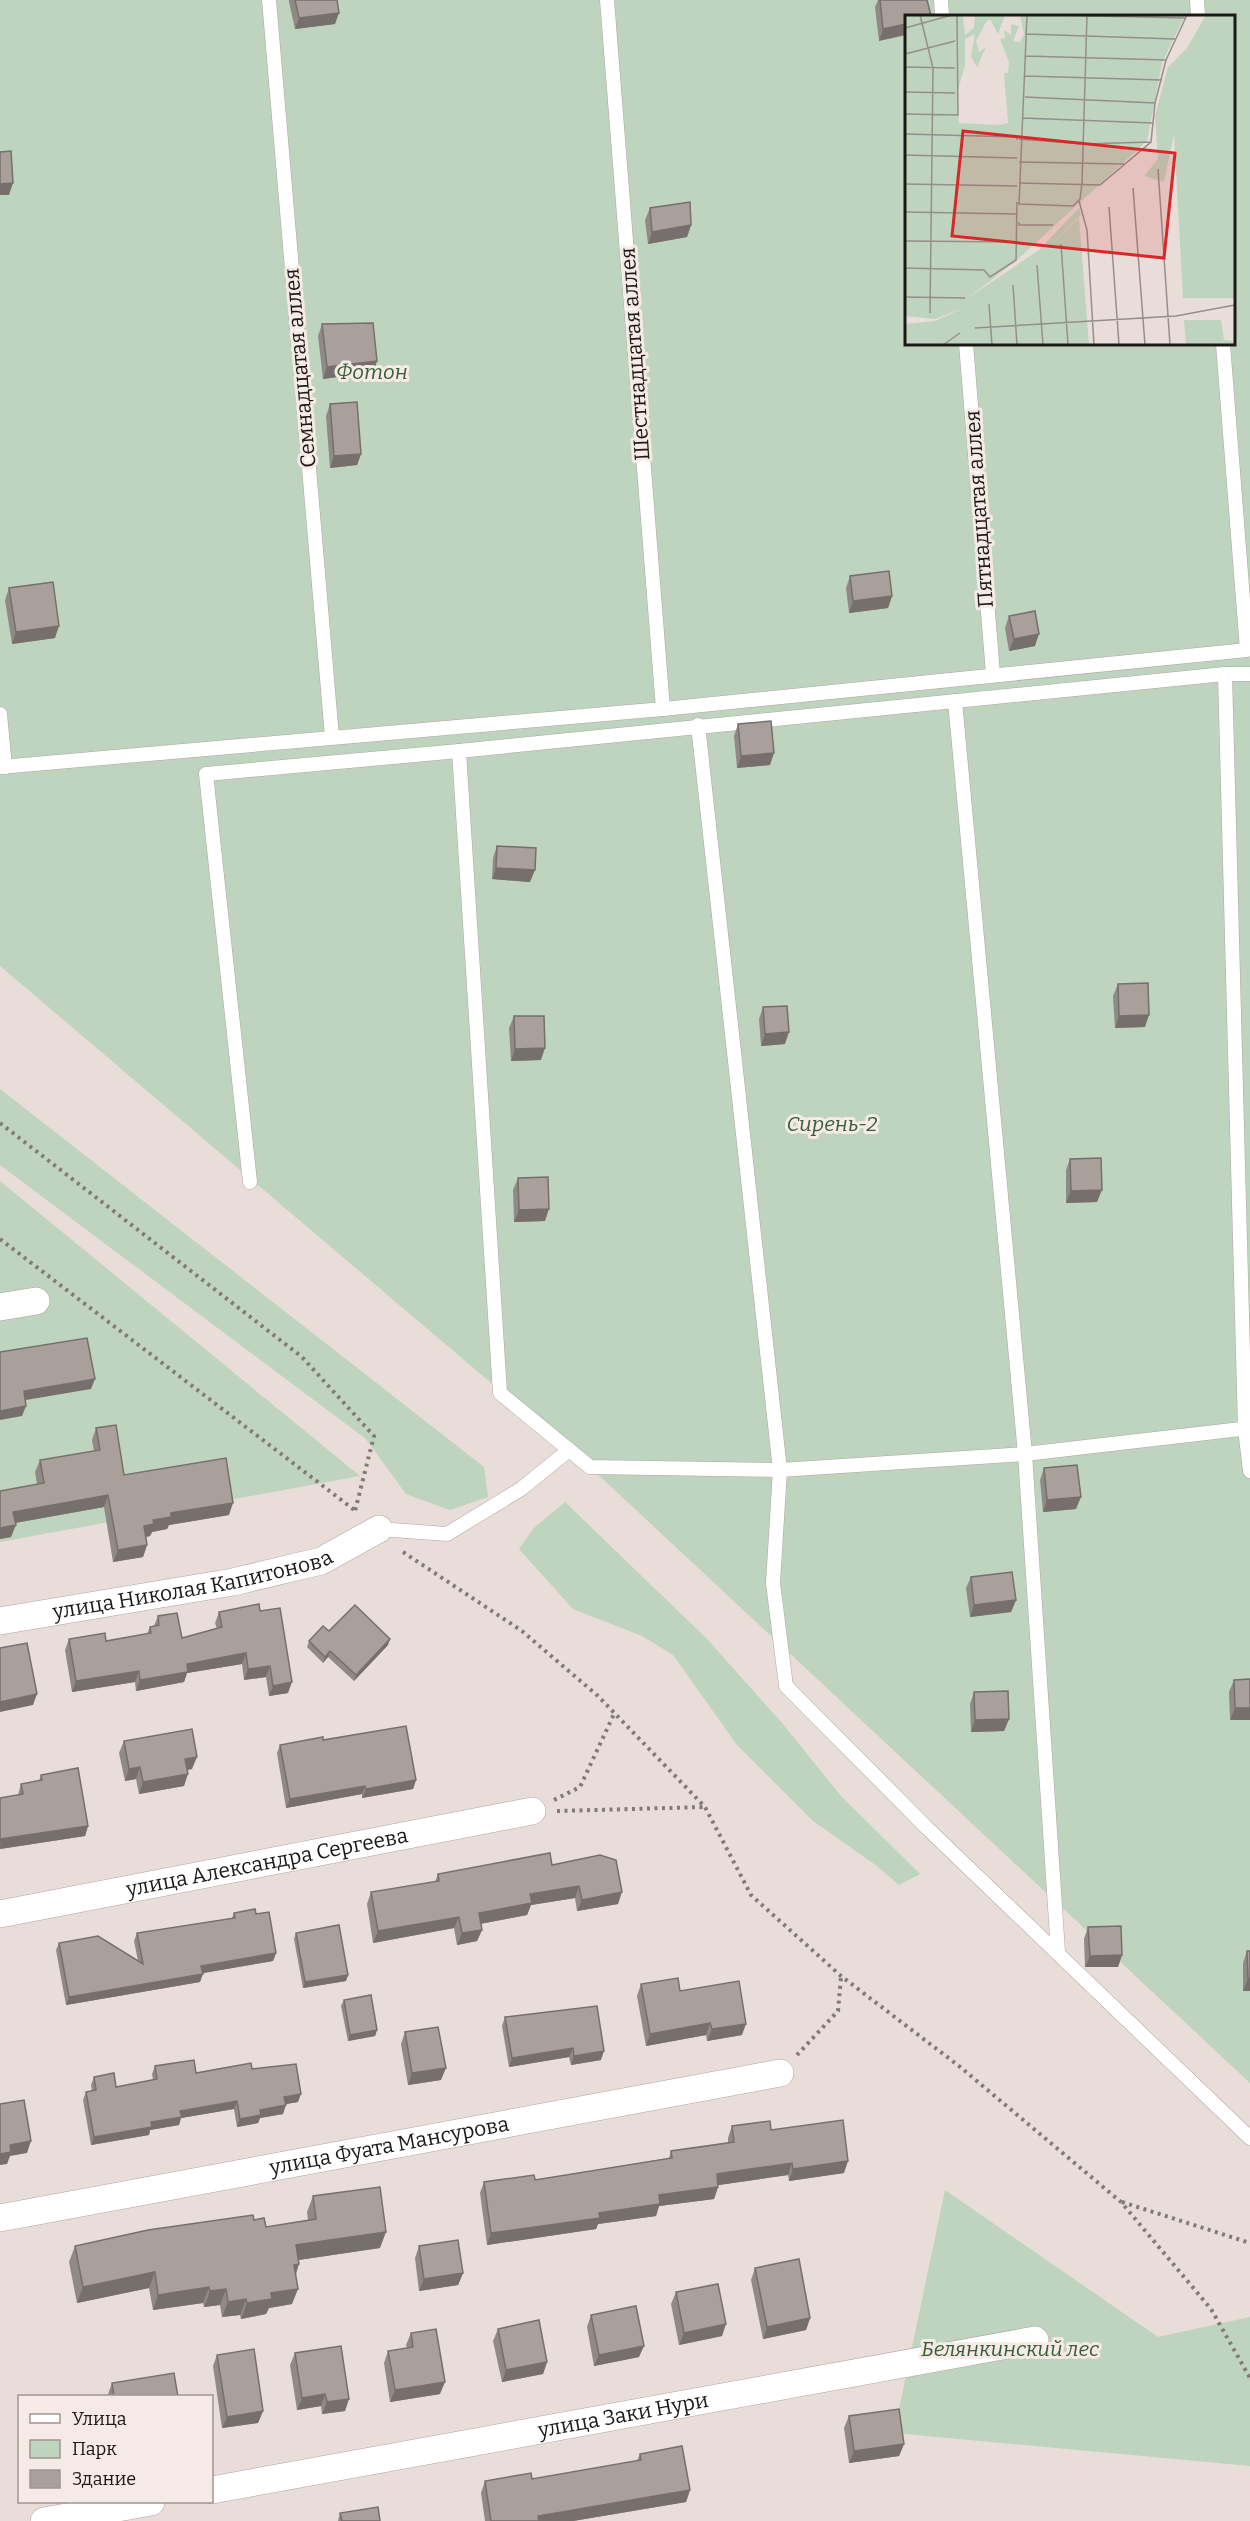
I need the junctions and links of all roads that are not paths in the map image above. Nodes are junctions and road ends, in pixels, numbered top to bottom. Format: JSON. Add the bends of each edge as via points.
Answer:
{"nodes":[{"id":1,"x":269,"y":0,"type":"edge"},
{"id":2,"x":607,"y":0,"type":"edge"},
{"id":3,"x":941,"y":0,"type":"edge"},
{"id":4,"x":1197,"y":0,"type":"edge"},
{"id":5,"x":942,"y":15,"type":"edge"},
{"id":6,"x":1198,"y":15,"type":"edge"},
{"id":7,"x":966,"y":345,"type":"edge"},
{"id":8,"x":1223,"y":345,"type":"edge"},
{"id":9,"x":993,"y":674,"type":"junction"},
{"id":10,"x":1225,"y":674,"type":"junction"},
{"id":11,"x":1250,"y":674,"type":"edge"},
{"id":12,"x":955,"y":701,"type":"junction"},
{"id":13,"x":663,"y":709,"type":"junction"},
{"id":14,"x":0,"y":714,"type":"edge"},
{"id":15,"x":698,"y":725,"type":"junction"},
{"id":16,"x":332,"y":737,"type":"junction"},
{"id":17,"x":459,"y":751,"type":"junction"},
{"id":18,"x":3,"y":767,"type":"edge"},
{"id":19,"x":250,"y":1182,"type":"dead end"},
{"id":20,"x":36,"y":1301,"type":"dead end"},
{"id":21,"x":0,"y":1307,"type":"edge"},
{"id":22,"x":1247,"y":1429,"type":"edge"},
{"id":23,"x":569,"y":1450,"type":"junction"},
{"id":24,"x":1025,"y":1454,"type":"junction"},
{"id":25,"x":780,"y":1470,"type":"junction"},
{"id":26,"x":1250,"y":1471,"type":"edge"},
{"id":27,"x":379,"y":1529,"type":"joint"},
{"id":28,"x":0,"y":1621,"type":"edge"},
{"id":29,"x":532,"y":1811,"type":"road end"},
{"id":30,"x":0,"y":1914,"type":"edge"},
{"id":31,"x":1058,"y":1952,"type":"junction"},
{"id":32,"x":780,"y":2073,"type":"road end"},
{"id":33,"x":1250,"y":2138,"type":"edge"},
{"id":34,"x":0,"y":2218,"type":"edge"},
{"id":35,"x":1035,"y":2340,"type":"dead end"},
{"id":36,"x":213,"y":2490,"type":"edge"},
{"id":37,"x":145,"y":2503,"type":"edge"},
{"id":38,"x":44,"y":2521,"type":"edge"}],
"edges":[{"from":1,"to":16,"type":"lane","name":"Семнадцатая аллея"},
{"from":2,"to":13,"type":"lane","name":"Шестнадцатая аллея"},
{"from":3,"to":5,"type":"lane"},
{"from":4,"to":6,"type":"lane"},
{"from":7,"to":9,"type":"lane","name":"Пятнадцатая аллея"},
{"from":8,"to":9,"type":"lane","via":[[1247,650]]},
{"from":9,"to":13,"type":"lane"},
{"from":10,"to":11,"type":"lane"},
{"from":10,"to":12,"type":"lane"},
{"from":10,"to":22,"type":"lane"},
{"from":12,"to":15,"type":"lane"},
{"from":12,"to":24,"type":"lane"},
{"from":13,"to":16,"type":"lane"},
{"from":14,"to":18,"type":"lane"},
{"from":15,"to":17,"type":"lane"},
{"from":15,"to":25,"type":"lane"},
{"from":16,"to":18,"type":"lane"},
{"from":17,"to":19,"type":"lane","via":[[206,774]]},
{"from":17,"to":23,"type":"lane","via":[[500,1393]]},
{"from":20,"to":21,"type":"street"},
{"from":22,"to":24,"type":"lane"},
{"from":22,"to":26,"type":"lane"},
{"from":23,"to":25,"type":"lane","via":[[590,1467]]},
{"from":23,"to":27,"type":"lane","via":[[521,1488],[447,1534]]},
{"from":24,"to":25,"type":"lane"},
{"from":24,"to":31,"type":"lane"},
{"from":25,"to":31,"type":"lane","via":[[773,1583],[786,1686]]},
{"from":27,"to":28,"type":"street","name":"улица Николая Капитонова","via":[[321,1560],[233,1582]]},
{"from":29,"to":30,"type":"street","name":"улица Александра Сергеева"},
{"from":31,"to":33,"type":"lane"},
{"from":32,"to":34,"type":"street","name":"улица Фуата Мансурова"},
{"from":35,"to":36,"type":"street","name":"улица Заки Нури"},
{"from":37,"to":38,"type":"street"}]}
